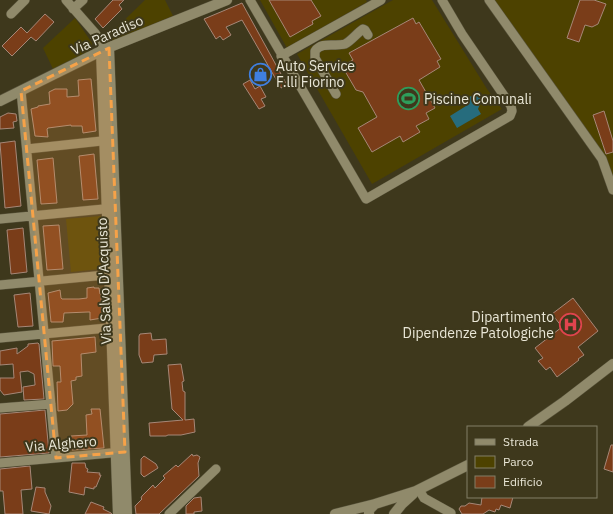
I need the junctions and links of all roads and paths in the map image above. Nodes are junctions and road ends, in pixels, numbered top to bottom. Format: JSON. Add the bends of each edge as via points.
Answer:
{"nodes":[{"id":1,"x":25,"y":0,"type":"edge"},
{"id":2,"x":66,"y":0,"type":"edge"},
{"id":3,"x":83,"y":0,"type":"edge"},
{"id":4,"x":227,"y":0,"type":"edge"},
{"id":5,"x":250,"y":0,"type":"edge"},
{"id":6,"x":379,"y":0,"type":"edge"},
{"id":7,"x":442,"y":0,"type":"edge"},
{"id":8,"x":489,"y":0,"type":"edge"},
{"id":9,"x":73,"y":9,"type":"junction"},
{"id":10,"x":11,"y":14,"type":"dead end"},
{"id":11,"x":368,"y":35,"type":"dead end"},
{"id":12,"x":105,"y":50,"type":"junction"},
{"id":13,"x":281,"y":56,"type":"junction"},
{"id":14,"x":20,"y":91,"type":"junction"},
{"id":15,"x":336,"y":94,"type":"dead end"},
{"id":16,"x":0,"y":102,"type":"edge"},
{"id":17,"x":109,"y":141,"type":"junction"},
{"id":18,"x":27,"y":149,"type":"junction"},
{"id":19,"x":613,"y":190,"type":"edge"},
{"id":20,"x":111,"y":208,"type":"junction"},
{"id":21,"x":32,"y":216,"type":"junction"},
{"id":22,"x":0,"y":219,"type":"edge"},
{"id":23,"x":114,"y":275,"type":"junction"},
{"id":24,"x":39,"y":282,"type":"junction"},
{"id":25,"x":0,"y":285,"type":"edge"},
{"id":26,"x":116,"y":327,"type":"junction"},
{"id":27,"x":44,"y":334,"type":"junction"},
{"id":28,"x":0,"y":338,"type":"edge"},
{"id":29,"x":613,"y":364,"type":"edge"},
{"id":30,"x":51,"y":404,"type":"junction"},
{"id":31,"x":0,"y":408,"type":"edge"},
{"id":32,"x":529,"y":426,"type":"edge"},
{"id":33,"x":120,"y":452,"type":"junction"},
{"id":34,"x":56,"y":458,"type":"junction"},
{"id":35,"x":0,"y":463,"type":"edge"},
{"id":36,"x":467,"y":466,"type":"edge"},
{"id":37,"x":216,"y":469,"type":"dead end"},
{"id":38,"x":417,"y":491,"type":"junction"},
{"id":39,"x":377,"y":503,"type":"junction"},
{"id":40,"x":451,"y":513,"type":"edge"},
{"id":41,"x":118,"y":514,"type":"edge"},
{"id":42,"x":127,"y":514,"type":"edge"},
{"id":43,"x":169,"y":514,"type":"edge"},
{"id":44,"x":335,"y":514,"type":"edge"},
{"id":45,"x":369,"y":514,"type":"edge"},
{"id":46,"x":393,"y":514,"type":"edge"}],
"edges":[{"from":1,"to":10,"type":"street"},
{"from":2,"to":9,"type":"street"},
{"from":3,"to":9,"type":"street"},
{"from":4,"to":12,"type":"street","name":"Via Paradiso"},
{"from":5,"to":13,"type":"street"},
{"from":6,"to":13,"type":"street"},
{"from":7,"to":13,"type":"street","via":[[512,111],[510,116],[366,199]]},
{"from":8,"to":19,"type":"street","via":[[602,159]]},
{"from":9,"to":12,"type":"street","via":[[95,33]]},
{"from":11,"to":15,"type":"street","via":[[363,29],[348,43],[325,45],[315,51],[315,58]]},
{"from":12,"to":14,"type":"street","name":"Via Paradiso"},
{"from":12,"to":17,"type":"street","name":"Via Salvo D'Acquisto"},
{"from":14,"to":16,"type":"street","name":"Via Paradiso"},
{"from":14,"to":18,"type":"street"},
{"from":17,"to":18,"type":"street"},
{"from":17,"to":20,"type":"street","name":"Via Salvo D'Acquisto"},
{"from":18,"to":21,"type":"street"},
{"from":20,"to":21,"type":"street"},
{"from":20,"to":23,"type":"street","name":"Via Salvo D'Acquisto"},
{"from":21,"to":22,"type":"street"},
{"from":21,"to":24,"type":"street"},
{"from":23,"to":24,"type":"street"},
{"from":23,"to":26,"type":"street","name":"Via Salvo D'Acquisto"},
{"from":24,"to":25,"type":"street"},
{"from":24,"to":27,"type":"street"},
{"from":26,"to":27,"type":"street"},
{"from":26,"to":33,"type":"street","name":"Via Salvo D'Acquisto"},
{"from":27,"to":28,"type":"street"},
{"from":27,"to":30,"type":"street"},
{"from":29,"to":32,"type":"street"},
{"from":30,"to":31,"type":"street"},
{"from":30,"to":34,"type":"street"},
{"from":33,"to":34,"type":"street","name":"Via Alghero"},
{"from":33,"to":41,"type":"street","name":"Via Salvo D'Acquisto"},
{"from":33,"to":42,"type":"street","name":"Via Salvo D'Acquisto"},
{"from":34,"to":35,"type":"street","name":"Via Alghero"},
{"from":36,"to":38,"type":"street"},
{"from":37,"to":43,"type":"street"},
{"from":38,"to":39,"type":"street"},
{"from":38,"to":40,"type":"street","via":[[424,498]]},
{"from":38,"to":46,"type":"street"},
{"from":39,"to":44,"type":"street"},
{"from":39,"to":45,"type":"street","via":[[369,510]]},
{"from":39,"to":46,"type":"street","via":[[385,503]]}]}
